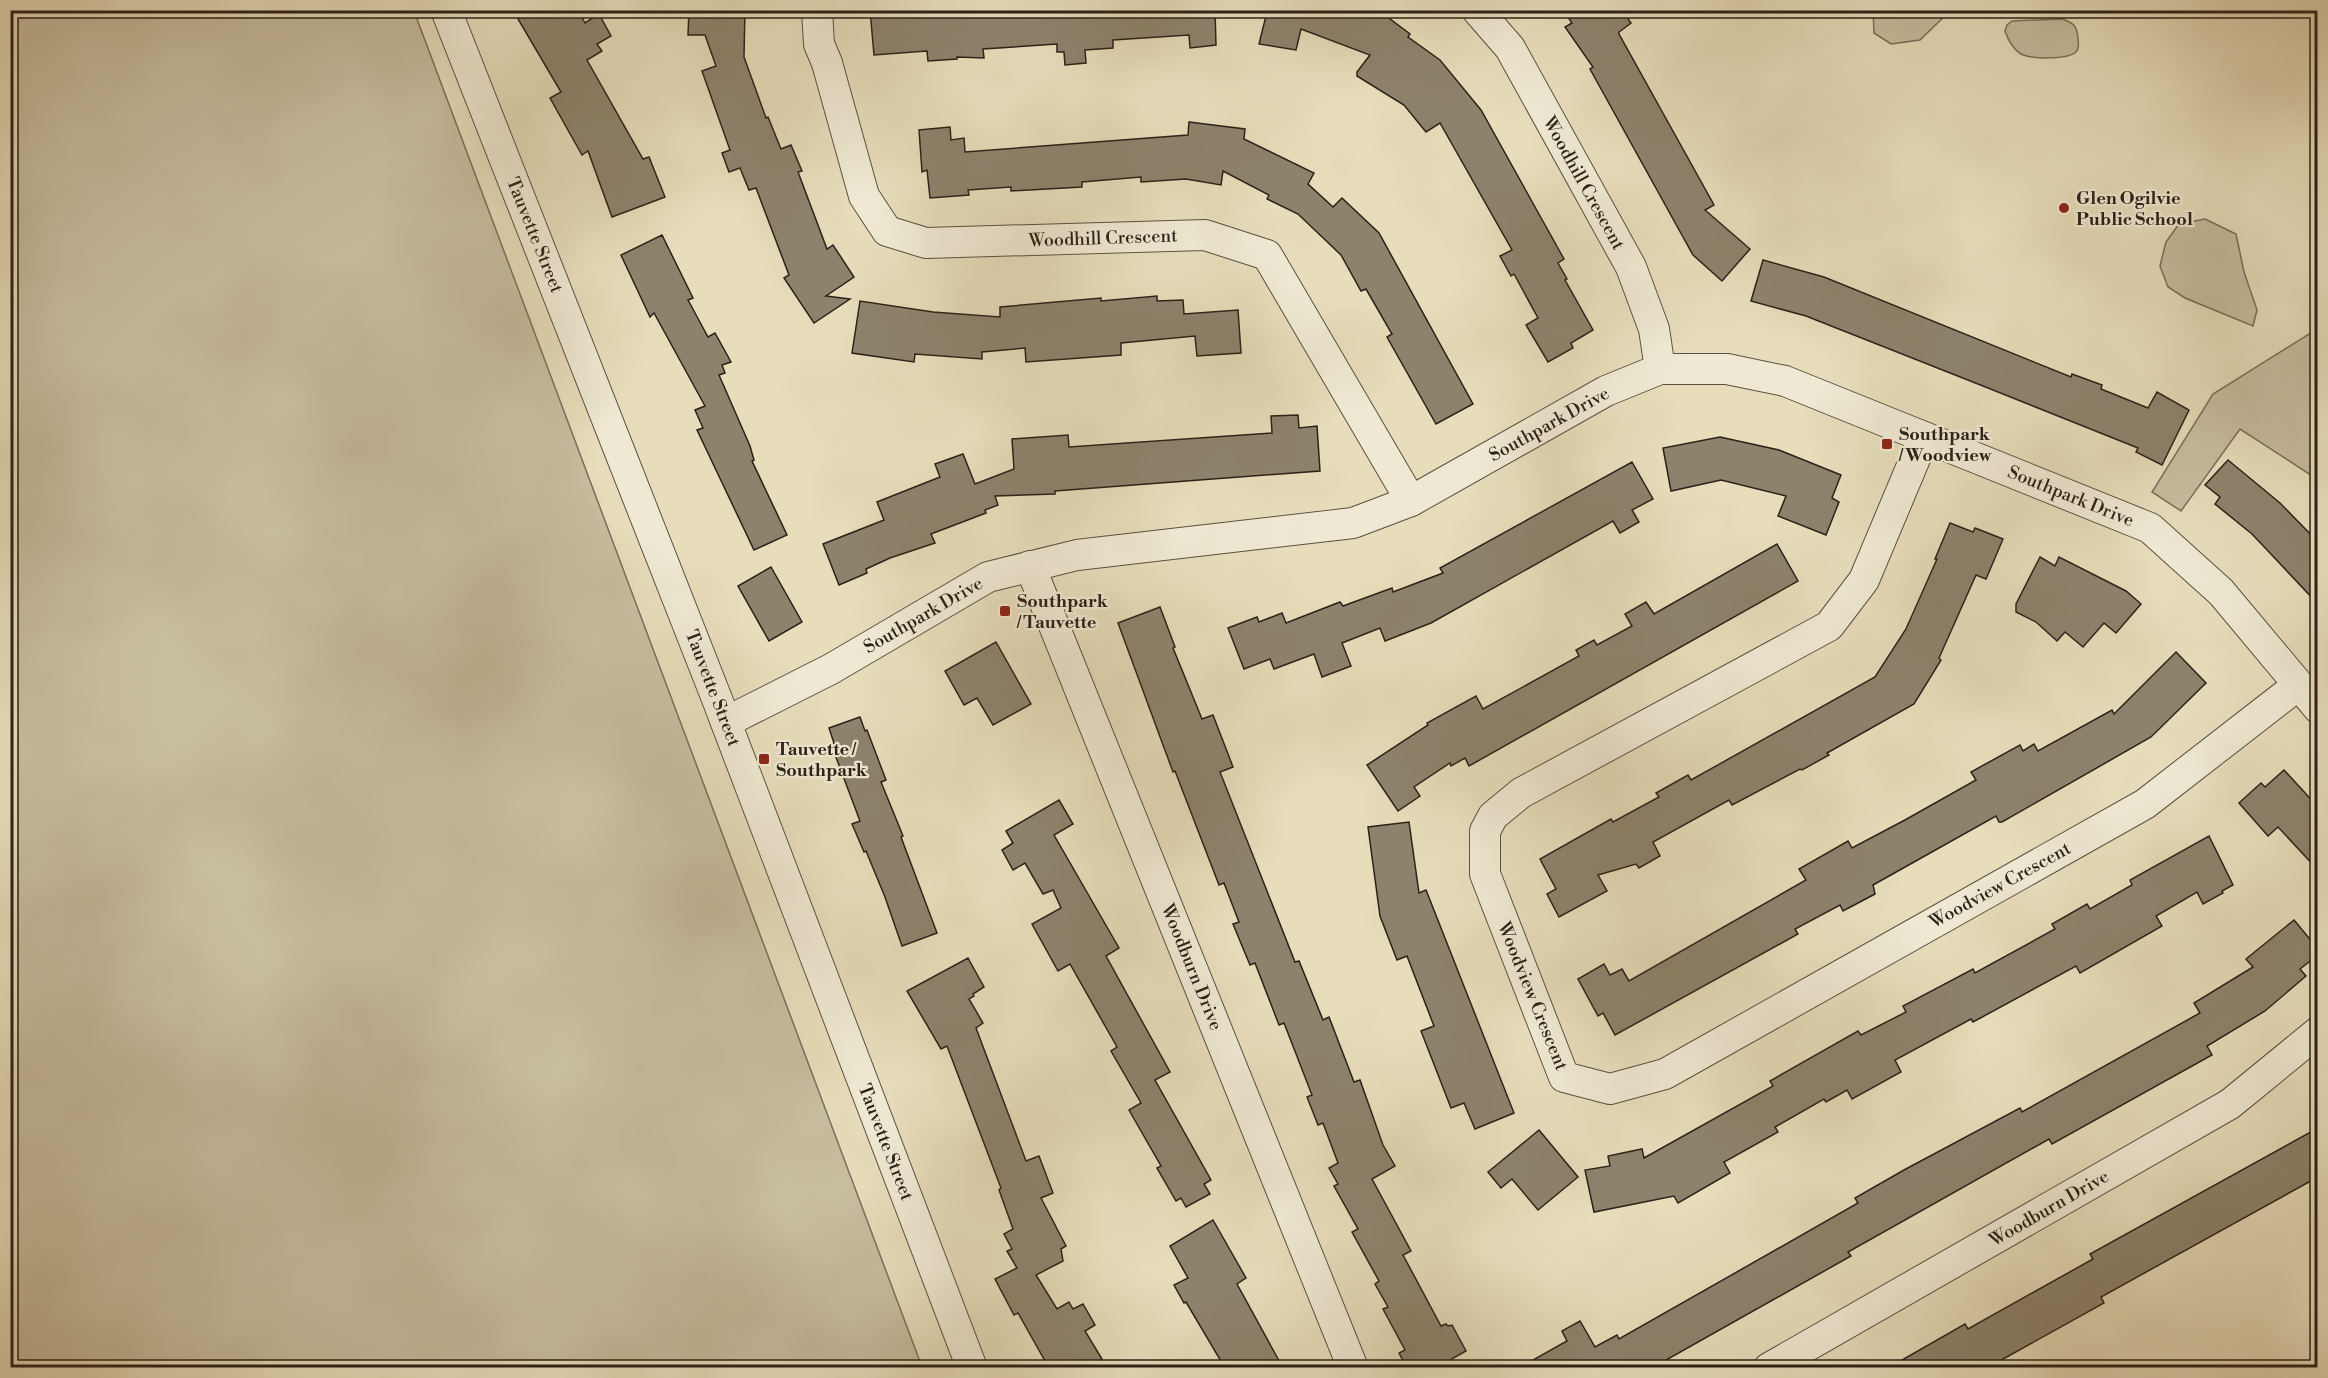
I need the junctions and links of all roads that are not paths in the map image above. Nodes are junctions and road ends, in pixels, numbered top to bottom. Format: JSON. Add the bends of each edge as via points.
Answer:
{"nodes":[{"id":1,"x":446,"y":10,"type":"edge"},
{"id":2,"x":817,"y":10,"type":"edge"},
{"id":3,"x":1477,"y":10,"type":"edge"},
{"id":4,"x":1660,"y":369,"type":"junction"},
{"id":5,"x":1924,"y":437,"type":"junction"},
{"id":6,"x":1411,"y":501,"type":"junction"},
{"id":7,"x":1030,"y":566,"type":"junction"},
{"id":8,"x":2297,"y":686,"type":"junction"},
{"id":9,"x":2318,"y":708,"type":"edge"},
{"id":10,"x":726,"y":722,"type":"junction"},
{"id":11,"x":2318,"y":1032,"type":"edge"},
{"id":12,"x":972,"y":1368,"type":"edge"},
{"id":13,"x":1353,"y":1368,"type":"edge"},
{"id":14,"x":1769,"y":1368,"type":"edge"}],
"edges":[{"from":1,"to":10,"type":"street","name":"Tauvette Street"},
{"from":2,"to":6,"type":"street","name":"Woodhill Crescent","via":[[819,44],[864,196],[887,231],[926,243],[1205,235],[1267,255]]},
{"from":3,"to":4,"type":"street","name":"Woodhill Crescent","via":[[1510,48],[1631,267],[1654,329]]},
{"from":4,"to":5,"type":"street","name":"Southpark Drive","via":[[1727,369],[1785,381]]},
{"from":4,"to":6,"type":"street","name":"Southpark Drive","via":[[1606,391]]},
{"from":5,"to":8,"type":"street","name":"Southpark Drive","via":[[2150,528],[2221,592]]},
{"from":5,"to":8,"type":"street","name":"Woodview Crescent","via":[[1864,580],[1829,626],[1521,793],[1493,816],[1485,831],[1485,874],[1564,1077],[1610,1089],[1665,1074],[2145,804]]},
{"from":6,"to":7,"type":"street","name":"Southpark Drive","via":[[1353,523],[1077,555]]},
{"from":7,"to":10,"type":"street","name":"Southpark Drive","via":[[988,577],[831,669]]},
{"from":7,"to":13,"type":"street","name":"Woodburn Drive"},
{"from":8,"to":9,"type":"street","name":"Southpark Drive"},
{"from":10,"to":12,"type":"street","name":"Tauvette Street"},
{"from":11,"to":14,"type":"street","name":"Woodburn Drive","via":[[2230,1104]]}]}
